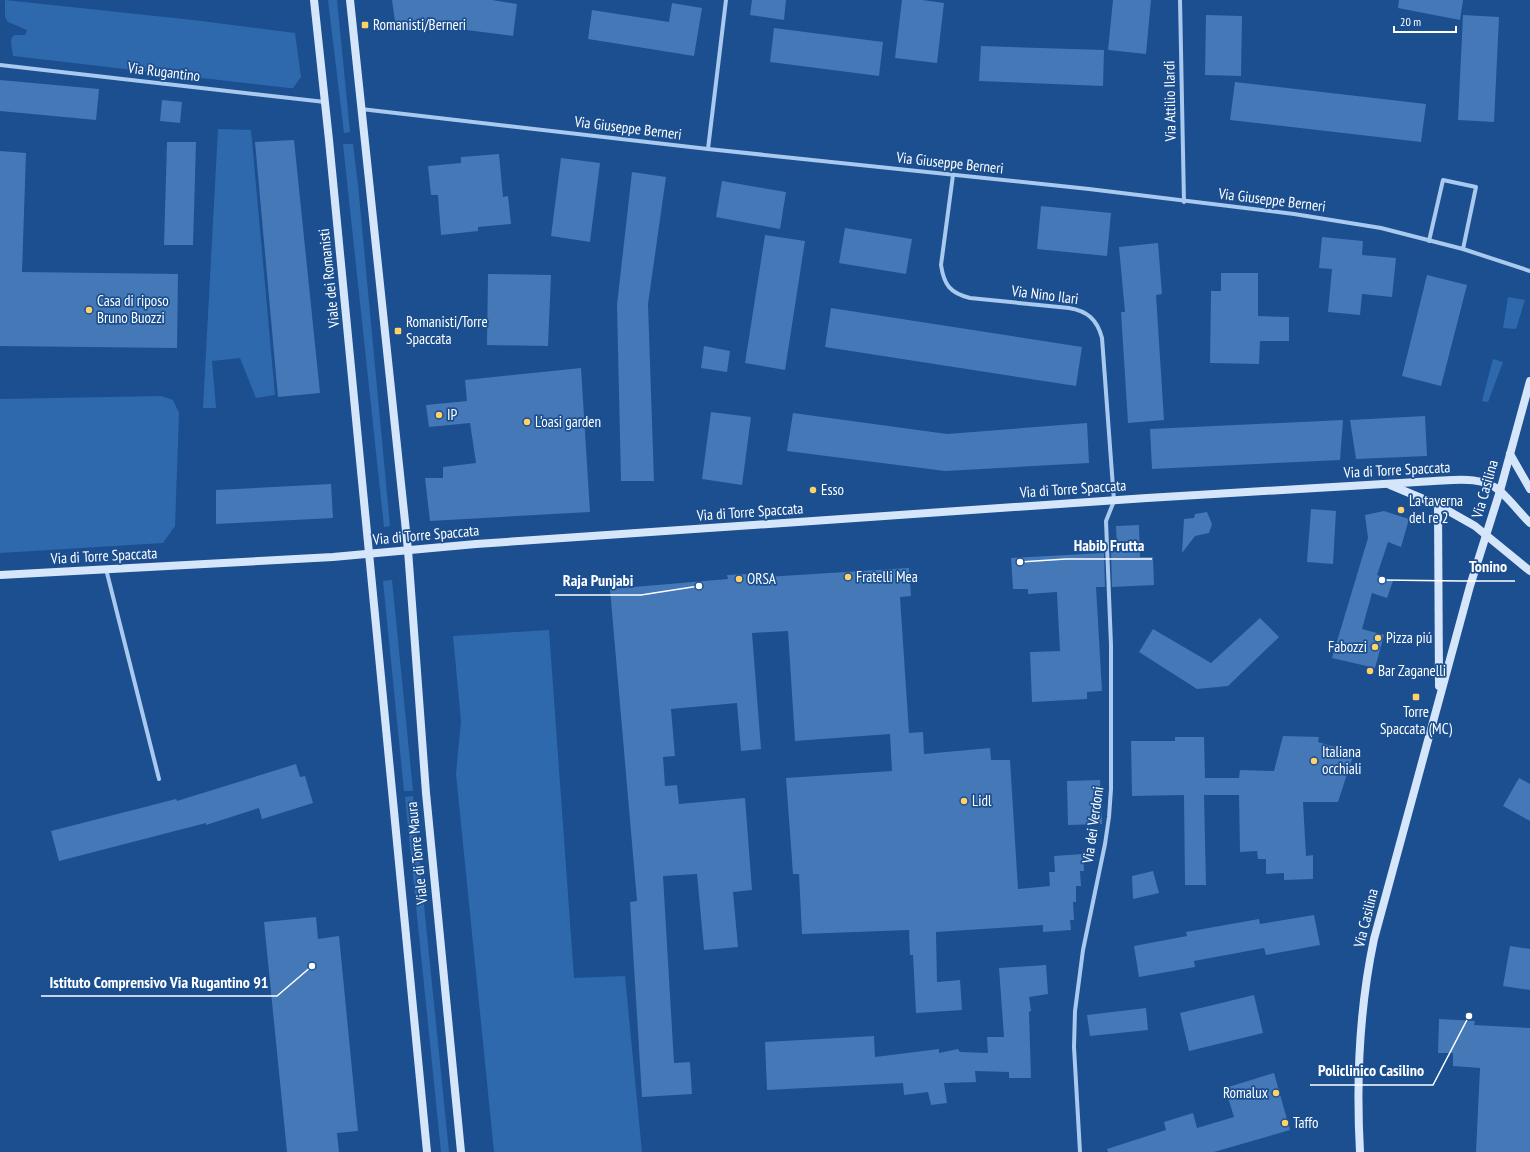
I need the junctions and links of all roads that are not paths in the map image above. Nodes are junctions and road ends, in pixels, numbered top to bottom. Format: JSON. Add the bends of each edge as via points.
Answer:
{"nodes":[{"id":1,"x":314,"y":0,"type":"edge"},
{"id":2,"x":350,"y":0,"type":"edge"},
{"id":3,"x":726,"y":0,"type":"edge"},
{"id":4,"x":1180,"y":0,"type":"edge"},
{"id":5,"x":0,"y":65,"type":"edge"},
{"id":6,"x":325,"y":102,"type":"junction"},
{"id":7,"x":361,"y":109,"type":"junction"},
{"id":8,"x":708,"y":149,"type":"junction"},
{"id":9,"x":952,"y":175,"type":"junction"},
{"id":10,"x":1184,"y":202,"type":"junction"},
{"id":11,"x":1430,"y":241,"type":"junction"},
{"id":12,"x":1463,"y":249,"type":"junction"},
{"id":13,"x":1530,"y":271,"type":"edge"},
{"id":14,"x":1530,"y":381,"type":"edge"},
{"id":15,"x":1510,"y":454,"type":"junction"},
{"id":16,"x":1387,"y":484,"type":"junction"},
{"id":17,"x":1530,"y":489,"type":"edge"},
{"id":18,"x":1500,"y":491,"type":"junction"},
{"id":19,"x":1114,"y":501,"type":"junction"},
{"id":20,"x":1438,"y":505,"type":"junction"},
{"id":21,"x":1530,"y":523,"type":"edge"},
{"id":22,"x":1487,"y":535,"type":"junction"},
{"id":23,"x":408,"y":550,"type":"junction"},
{"id":24,"x":369,"y":554,"type":"junction"},
{"id":25,"x":106,"y":569,"type":"junction"},
{"id":26,"x":1530,"y":572,"type":"edge"},
{"id":27,"x":0,"y":575,"type":"edge"},
{"id":28,"x":1439,"y":696,"type":"junction"},
{"id":29,"x":159,"y":779,"type":"dead end"},
{"id":30,"x":427,"y":1152,"type":"edge"},
{"id":31,"x":461,"y":1152,"type":"edge"},
{"id":32,"x":1080,"y":1152,"type":"edge"},
{"id":33,"x":1360,"y":1152,"type":"edge"}],
"edges":[{"from":1,"to":6,"type":"street","name":"Viale dei Romanisti"},
{"from":2,"to":7,"type":"street"},
{"from":3,"to":8,"type":"street"},
{"from":4,"to":10,"type":"street","name":"Via Attilio Ilardi"},
{"from":5,"to":6,"type":"street","name":"Via Rugantino"},
{"from":6,"to":24,"type":"street","name":"Viale dei Romanisti"},
{"from":7,"to":8,"type":"street","name":"Via Giuseppe Berneri"},
{"from":7,"to":23,"type":"street"},
{"from":8,"to":9,"type":"street","name":"Via Giuseppe Berneri"},
{"from":9,"to":10,"type":"street","name":"Via Giuseppe Berneri"},
{"from":9,"to":19,"type":"street","name":"Via Nino Ilari","via":[[941,265],[944,279],[950,289],[956,294],[970,298],[1075,309],[1086,312],[1097,323],[1102,338]]},
{"from":10,"to":11,"type":"street","name":"Via Giuseppe Berneri","via":[[1343,221]]},
{"from":11,"to":12,"type":"street","name":"Via Giuseppe Berneri"},
{"from":11,"to":12,"type":"street","via":[[1443,180],[1476,187]]},
{"from":12,"to":13,"type":"street","name":"Via Giuseppe Berneri"},
{"from":14,"to":15,"type":"street","name":"Via Casilina"},
{"from":15,"to":17,"type":"street"},
{"from":15,"to":18,"type":"street","name":"Via Casilina"},
{"from":16,"to":18,"type":"street","name":"Via di Torre Spaccata","via":[[1474,481],[1487,483]]},
{"from":16,"to":19,"type":"street","name":"Via di Torre Spaccata"},
{"from":16,"to":20,"type":"street"},
{"from":18,"to":21,"type":"street"},
{"from":18,"to":22,"type":"street","name":"Via Casilina"},
{"from":19,"to":23,"type":"street","name":"Via di Torre Spaccata"},
{"from":19,"to":32,"type":"street","name":"Via dei Verdoni","via":[[1106,521],[1111,678],[1111,789],[1106,840],[1083,950],[1075,1011],[1074,1058]]},
{"from":20,"to":22,"type":"street"},
{"from":20,"to":28,"type":"street","name":"Via Casilina"},
{"from":22,"to":26,"type":"street"},
{"from":22,"to":28,"type":"street","name":"Via Casilina"},
{"from":23,"to":24,"type":"street","name":"Via di Torre Spaccata"},
{"from":23,"to":31,"type":"street","name":"Viale di Torre Maura","via":[[426,793]]},
{"from":24,"to":25,"type":"street","name":"Via di Torre Spaccata"},
{"from":24,"to":30,"type":"street","name":"Viale di Torre Maura"},
{"from":25,"to":27,"type":"street","name":"Via di Torre Spaccata"},
{"from":25,"to":29,"type":"street"},
{"from":28,"to":33,"type":"street","name":"Via Casilina","via":[[1374,939],[1367,975],[1360,1031]]}]}
